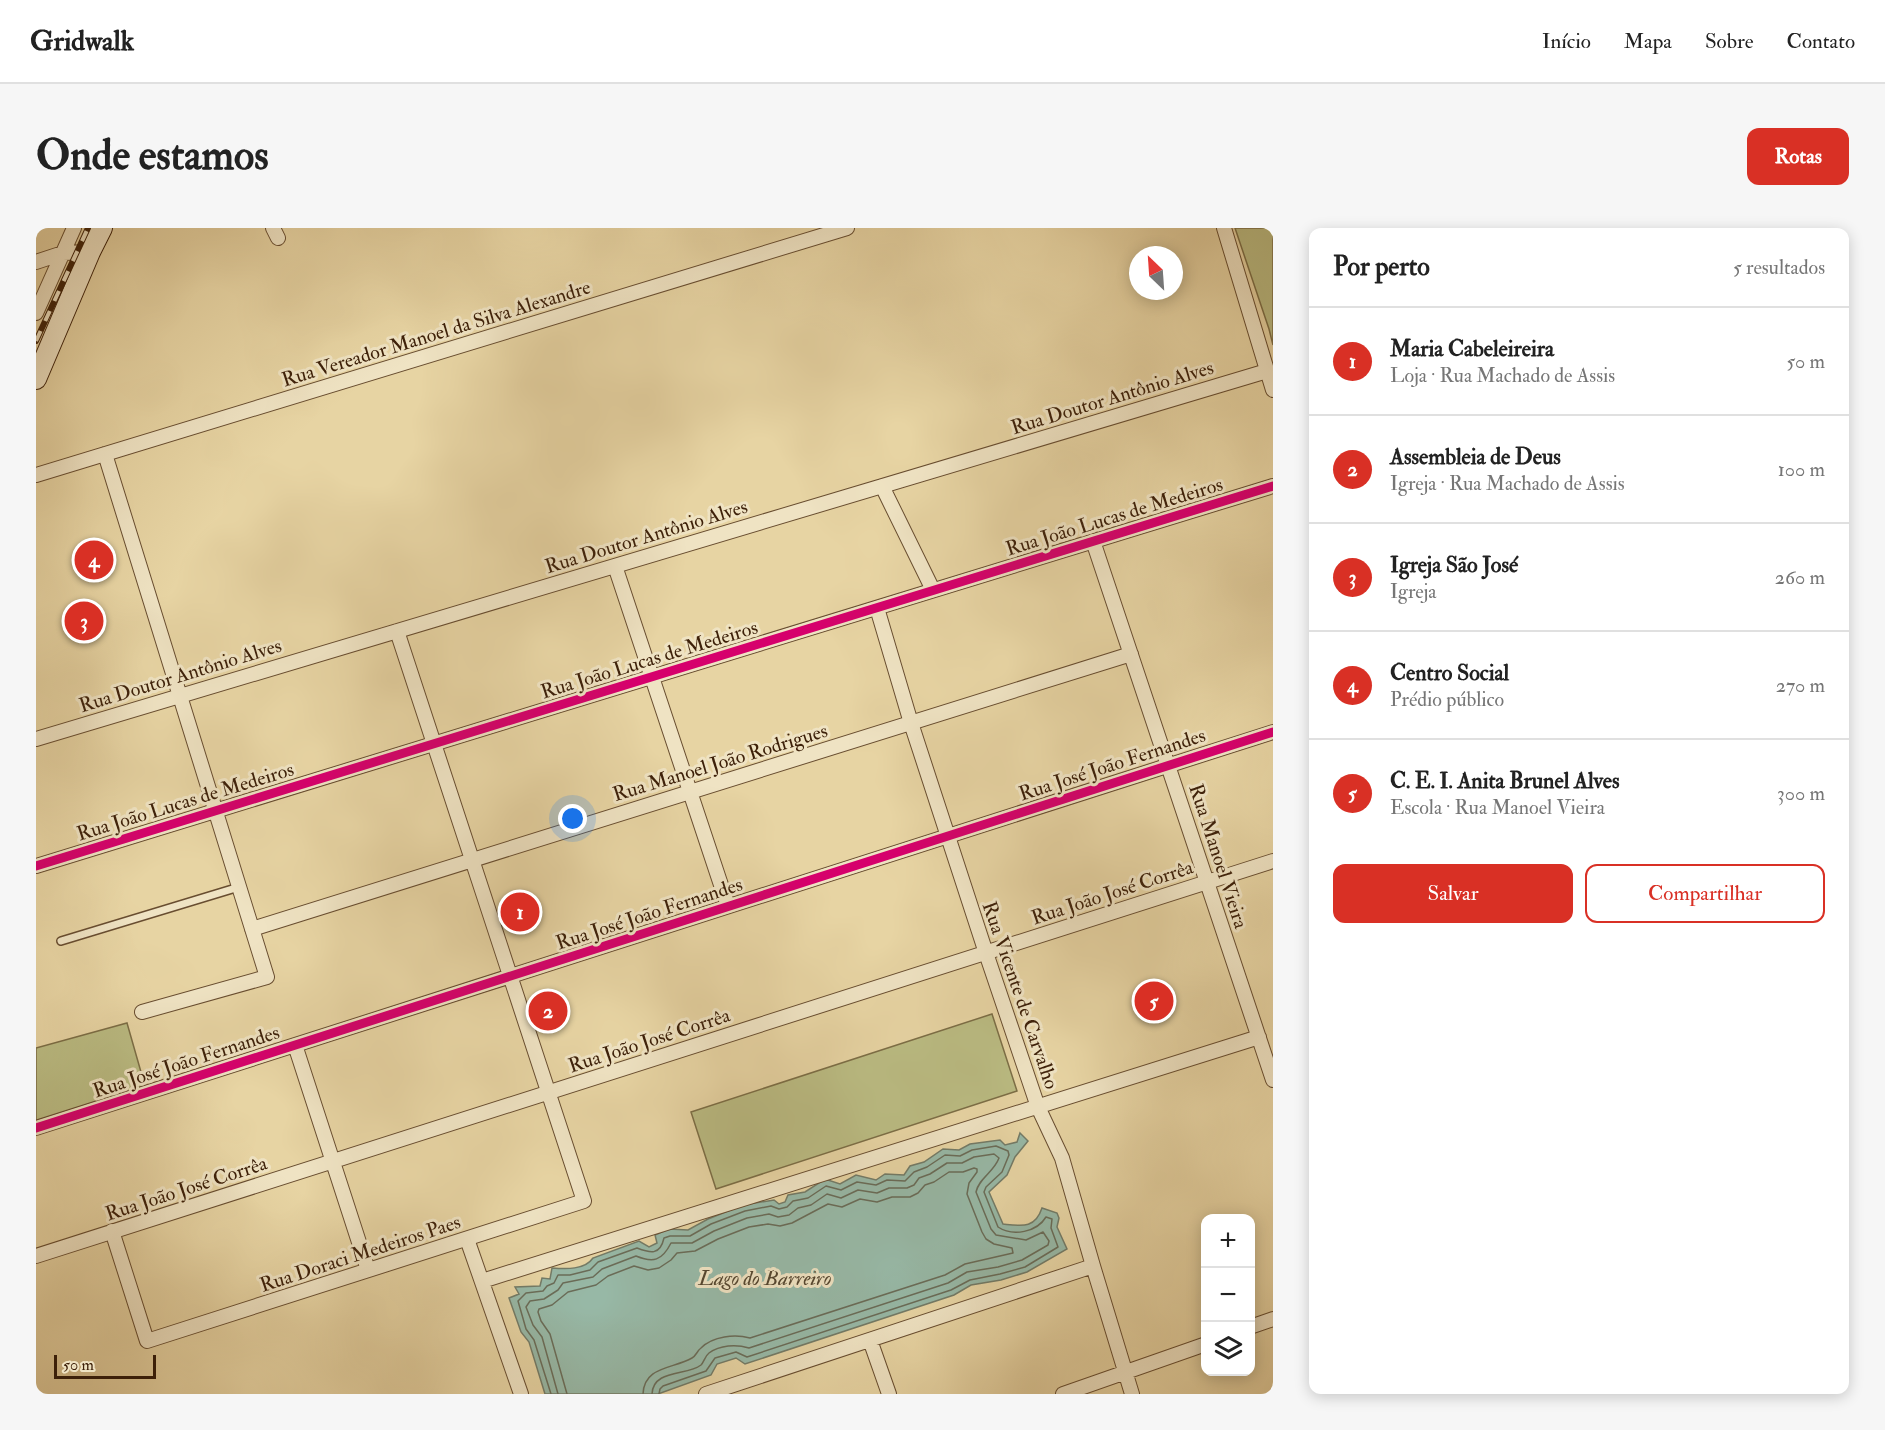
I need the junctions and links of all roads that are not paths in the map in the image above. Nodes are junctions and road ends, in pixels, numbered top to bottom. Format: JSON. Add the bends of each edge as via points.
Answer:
{"nodes":[{"id":1,"x":74,"y":228,"type":"edge"},
{"id":2,"x":102,"y":228,"type":"edge"},
{"id":3,"x":846,"y":228,"type":"edge"},
{"id":4,"x":1224,"y":228,"type":"edge"},
{"id":5,"x":90,"y":252,"type":"junction"},
{"id":6,"x":63,"y":253,"type":"junction"},
{"id":7,"x":36,"y":262,"type":"edge"},
{"id":8,"x":36,"y":313,"type":"edge"},
{"id":9,"x":1267,"y":371,"type":"junction"},
{"id":10,"x":36,"y":379,"type":"edge"},
{"id":11,"x":1273,"y":390,"type":"edge"},
{"id":12,"x":105,"y":454,"type":"junction"},
{"id":13,"x":36,"y":475,"type":"edge"},
{"id":14,"x":882,"y":486,"type":"junction"},
{"id":15,"x":1273,"y":486,"type":"edge"},
{"id":16,"x":1093,"y":541,"type":"junction"},
{"id":17,"x":615,"y":566,"type":"junction"},
{"id":18,"x":933,"y":590,"type":"junction"},
{"id":19,"x":877,"y":608,"type":"junction"},
{"id":20,"x":397,"y":631,"type":"junction"},
{"id":21,"x":1131,"y":654,"type":"junction"},
{"id":22,"x":651,"y":677,"type":"junction"},
{"id":23,"x":180,"y":696,"type":"junction"},
{"id":24,"x":911,"y":723,"type":"junction"},
{"id":25,"x":1273,"y":732,"type":"edge"},
{"id":26,"x":36,"y":739,"type":"edge"},
{"id":27,"x":434,"y":743,"type":"junction"},
{"id":28,"x":1168,"y":765,"type":"junction"},
{"id":29,"x":690,"y":792,"type":"junction"},
{"id":30,"x":215,"y":811,"type":"junction"},
{"id":31,"x":947,"y":836,"type":"junction"},
{"id":32,"x":472,"y":860,"type":"junction"},
{"id":33,"x":1273,"y":861,"type":"edge"},
{"id":34,"x":36,"y":866,"type":"edge"},
{"id":35,"x":1207,"y":882,"type":"junction"},
{"id":36,"x":239,"y":887,"type":"junction"},
{"id":37,"x":728,"y":906,"type":"junction"},
{"id":38,"x":252,"y":929,"type":"junction"},
{"id":39,"x":61,"y":941,"type":"dead end"},
{"id":40,"x":986,"y":953,"type":"junction"},
{"id":41,"x":510,"y":976,"type":"junction"},
{"id":42,"x":142,"y":1012,"type":"dead end"},
{"id":43,"x":1259,"y":1037,"type":"junction"},
{"id":44,"x":295,"y":1045,"type":"junction"},
{"id":45,"x":1273,"y":1080,"type":"edge"},
{"id":46,"x":548,"y":1092,"type":"junction"},
{"id":47,"x":1038,"y":1107,"type":"junction"},
{"id":48,"x":36,"y":1128,"type":"edge"},
{"id":49,"x":333,"y":1161,"type":"junction"},
{"id":50,"x":112,"y":1232,"type":"junction"},
{"id":51,"x":467,"y":1239,"type":"junction"},
{"id":52,"x":36,"y":1256,"type":"edge"},
{"id":53,"x":1092,"y":1266,"type":"junction"},
{"id":54,"x":368,"y":1270,"type":"junction"},
{"id":55,"x":482,"y":1281,"type":"junction"},
{"id":56,"x":1273,"y":1319,"type":"edge"},
{"id":57,"x":1255,"y":1326,"type":"edge"},
{"id":58,"x":870,"y":1340,"type":"junction"},
{"id":59,"x":1201,"y":1346,"type":"edge"},
{"id":60,"x":1125,"y":1373,"type":"junction"},
{"id":61,"x":521,"y":1394,"type":"edge"},
{"id":62,"x":706,"y":1394,"type":"edge"},
{"id":63,"x":889,"y":1394,"type":"edge"},
{"id":64,"x":1063,"y":1394,"type":"edge"},
{"id":65,"x":1132,"y":1394,"type":"edge"}],
"edges":[{"from":1,"to":6,"type":"street"},
{"from":2,"to":5,"type":"main road"},
{"from":3,"to":12,"type":"street","name":"Rua Vereador Manoel da Silva Alexandre"},
{"from":4,"to":9,"type":"street"},
{"from":5,"to":6,"type":"street"},
{"from":5,"to":10,"type":"main road"},
{"from":6,"to":7,"type":"street"},
{"from":6,"to":8,"type":"street"},
{"from":9,"to":11,"type":"street"},
{"from":9,"to":14,"type":"street","name":"Rua Doutor Antônio Alves"},
{"from":12,"to":13,"type":"street","name":"Rua Vereador Manoel da Silva Alexandre"},
{"from":12,"to":23,"type":"street"},
{"from":14,"to":17,"type":"street","name":"Rua Doutor Antônio Alves"},
{"from":14,"to":18,"type":"street"},
{"from":15,"to":16,"type":"street","name":"Rua João Lucas de Medeiros"},
{"from":16,"to":18,"type":"street","name":"Rua João Lucas de Medeiros"},
{"from":16,"to":21,"type":"street","name":"Rua Manoel Vieira"},
{"from":17,"to":20,"type":"street","name":"Rua Doutor Antônio Alves"},
{"from":17,"to":22,"type":"street"},
{"from":18,"to":19,"type":"street","name":"Rua João Lucas de Medeiros"},
{"from":19,"to":22,"type":"street","name":"Rua João Lucas de Medeiros"},
{"from":19,"to":24,"type":"street","name":"Rua Vicente de Carvalho"},
{"from":20,"to":23,"type":"street","name":"Rua Doutor Antônio Alves"},
{"from":20,"to":27,"type":"street"},
{"from":21,"to":24,"type":"street","name":"Rua Manoel João Rodrigues"},
{"from":21,"to":28,"type":"street","name":"Rua Manoel Vieira"},
{"from":22,"to":27,"type":"street","name":"Rua João Lucas de Medeiros"},
{"from":22,"to":29,"type":"street"},
{"from":23,"to":26,"type":"street","name":"Rua Doutor Antônio Alves"},
{"from":23,"to":30,"type":"street"},
{"from":24,"to":29,"type":"street","name":"Rua Manoel João Rodrigues"},
{"from":24,"to":31,"type":"street","name":"Rua Vicente de Carvalho"},
{"from":25,"to":28,"type":"street","name":"Rua José João Fernandes"},
{"from":27,"to":30,"type":"street","name":"Rua João Lucas de Medeiros"},
{"from":27,"to":32,"type":"street"},
{"from":28,"to":31,"type":"street","name":"Rua José João Fernandes"},
{"from":28,"to":35,"type":"street","name":"Rua Manoel Vieira"},
{"from":29,"to":32,"type":"street","name":"Rua Manoel João Rodrigues"},
{"from":29,"to":37,"type":"street"},
{"from":30,"to":34,"type":"street","name":"Rua João Lucas de Medeiros"},
{"from":30,"to":36,"type":"street"},
{"from":31,"to":37,"type":"street","name":"Rua José João Fernandes"},
{"from":31,"to":40,"type":"street","name":"Rua Vicente de Carvalho"},
{"from":32,"to":38,"type":"street","name":"Rua Manoel João Rodrigues"},
{"from":32,"to":41,"type":"street"},
{"from":33,"to":35,"type":"street","name":"Rua João José Corrêa"},
{"from":35,"to":40,"type":"street","name":"Rua João José Corrêa"},
{"from":35,"to":43,"type":"street","name":"Rua Manoel Vieira"},
{"from":36,"to":38,"type":"street"},
{"from":36,"to":39,"type":"lane"},
{"from":37,"to":41,"type":"street","name":"Rua José João Fernandes"},
{"from":38,"to":42,"type":"street","via":[[267,977]]},
{"from":40,"to":46,"type":"street","name":"Rua João José Corrêa"},
{"from":40,"to":47,"type":"street","name":"Rua Vicente de Carvalho"},
{"from":41,"to":44,"type":"street","name":"Rua José João Fernandes"},
{"from":41,"to":46,"type":"street"},
{"from":43,"to":45,"type":"street","name":"Rua Manoel Vieira"},
{"from":43,"to":47,"type":"street"},
{"from":44,"to":48,"type":"street","name":"Rua José João Fernandes"},
{"from":44,"to":49,"type":"street"},
{"from":46,"to":49,"type":"street","name":"Rua João José Corrêa"},
{"from":46,"to":51,"type":"street","name":"Rua Doraci Medeiros Paes","via":[[584,1201]]},
{"from":47,"to":53,"type":"street","name":"Rua Vicente de Carvalho","via":[[1062,1158]]},
{"from":47,"to":55,"type":"street"},
{"from":49,"to":50,"type":"street","name":"Rua João José Corrêa"},
{"from":49,"to":54,"type":"street"},
{"from":50,"to":52,"type":"street","name":"Rua João José Corrêa"},
{"from":50,"to":54,"type":"street","name":"Rua Doraci Medeiros Paes","via":[[147,1341]]},
{"from":51,"to":54,"type":"street","name":"Rua Doraci Medeiros Paes"},
{"from":51,"to":55,"type":"street"},
{"from":53,"to":58,"type":"street"},
{"from":53,"to":60,"type":"street","name":"Rua Vicente de Carvalho"},
{"from":55,"to":61,"type":"street"},
{"from":56,"to":57,"type":"street"},
{"from":58,"to":62,"type":"street"},
{"from":58,"to":63,"type":"street"},
{"from":59,"to":60,"type":"street"},
{"from":60,"to":64,"type":"street"},
{"from":60,"to":65,"type":"street","name":"Rua Vicente de Carvalho"}]}
